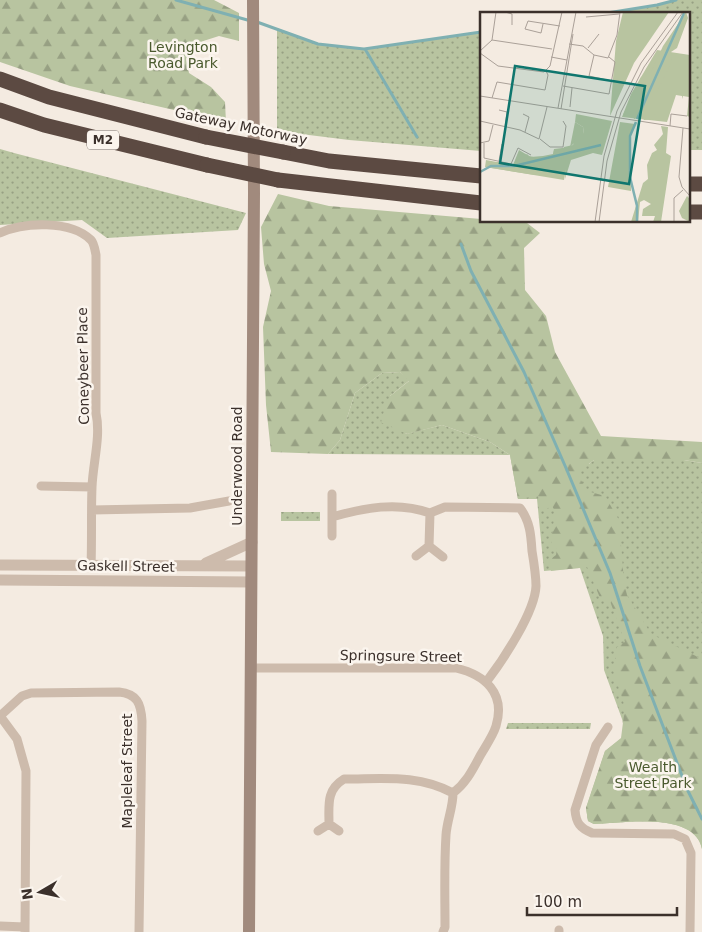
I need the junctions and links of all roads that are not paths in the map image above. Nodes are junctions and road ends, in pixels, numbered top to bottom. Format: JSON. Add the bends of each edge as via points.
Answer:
{"nodes":[{"id":1,"x":253,"y":0,"type":"edge"},
{"id":2,"x":0,"y":79,"type":"edge"},
{"id":3,"x":0,"y":110,"type":"edge"},
{"id":4,"x":480,"y":176,"type":"edge"},
{"id":5,"x":480,"y":203,"type":"edge"},
{"id":6,"x":0,"y":233,"type":"edge"},
{"id":7,"x":41,"y":486,"type":"dead end"},
{"id":8,"x":92,"y":487,"type":"junction"},
{"id":9,"x":332,"y":494,"type":"dead end"},
{"id":10,"x":229,"y":501,"type":"dead end"},
{"id":11,"x":92,"y":510,"type":"junction"},
{"id":12,"x":430,"y":513,"type":"junction"},
{"id":13,"x":332,"y":517,"type":"junction"},
{"id":14,"x":332,"y":536,"type":"dead end"},
{"id":15,"x":252,"y":542,"type":"junction"},
{"id":16,"x":429,"y":546,"type":"junction"},
{"id":17,"x":416,"y":556,"type":"dead end"},
{"id":18,"x":443,"y":557,"type":"dead end"},
{"id":19,"x":202,"y":564,"type":"junction"},
{"id":20,"x":0,"y":565,"type":"edge"},
{"id":21,"x":91,"y":566,"type":"junction"},
{"id":22,"x":251,"y":566,"type":"junction"},
{"id":23,"x":0,"y":580,"type":"edge"},
{"id":24,"x":91,"y":580,"type":"junction"},
{"id":25,"x":251,"y":582,"type":"junction"},
{"id":26,"x":252,"y":668,"type":"junction"},
{"id":27,"x":487,"y":682,"type":"junction"},
{"id":28,"x":0,"y":716,"type":"edge"},
{"id":29,"x":608,"y":727,"type":"dead end"},
{"id":30,"x":453,"y":793,"type":"junction"},
{"id":31,"x":329,"y":824,"type":"junction"},
{"id":32,"x":318,"y":830,"type":"dead end"},
{"id":33,"x":340,"y":832,"type":"dead end"},
{"id":34,"x":0,"y":926,"type":"edge"},
{"id":35,"x":26,"y":929,"type":"edge"},
{"id":36,"x":139,"y":932,"type":"edge"},
{"id":37,"x":249,"y":932,"type":"edge"},
{"id":38,"x":443,"y":932,"type":"edge"},
{"id":39,"x":690,"y":932,"type":"edge"}],
"edges":[{"from":1,"to":15,"type":"main road","name":"Underwood Road"},
{"from":2,"to":4,"type":"highway","name":"Gateway Motorway","number":"M2","bridge":true,"via":[[49,97],[206,137],[338,162]]},
{"from":3,"to":5,"type":"highway","number":"M2","bridge":true,"via":[[44,125],[278,180]]},
{"from":6,"to":8,"type":"street","name":"Coneybeer Place","via":[[10,228],[34,226],[71,228],[92,241],[96,255],[96,413],[99,432]]},
{"from":7,"to":8,"type":"street"},
{"from":8,"to":11,"type":"street","name":"Coneybeer Place"},
{"from":9,"to":13,"type":"street"},
{"from":10,"to":11,"type":"street","via":[[190,508]]},
{"from":11,"to":21,"type":"street","name":"Coneybeer Place"},
{"from":12,"to":13,"type":"street","via":[[414,507],[367,507]]},
{"from":12,"to":16,"type":"street"},
{"from":12,"to":27,"type":"street","via":[[444,507],[520,508],[528,518],[536,586],[534,601],[505,657]]},
{"from":13,"to":14,"type":"street"},
{"from":15,"to":19,"type":"street","name":"Gaskell Street"},
{"from":15,"to":22,"type":"main road","name":"Underwood Road"},
{"from":16,"to":17,"type":"street"},
{"from":16,"to":18,"type":"street"},
{"from":19,"to":21,"type":"street","name":"Gaskell Street"},
{"from":19,"to":22,"type":"street","name":"Gaskell Street"},
{"from":20,"to":21,"type":"street","name":"Gaskell Street"},
{"from":21,"to":24,"type":"street","name":"Coneybeer Place"},
{"from":22,"to":25,"type":"main road","name":"Underwood Road"},
{"from":23,"to":24,"type":"street","name":"Gaskell Street"},
{"from":24,"to":25,"type":"street","name":"Gaskell Street"},
{"from":25,"to":26,"type":"main road","name":"Underwood Road"},
{"from":26,"to":27,"type":"street","name":"Springsure Street","via":[[456,668],[478,675]]},
{"from":26,"to":37,"type":"main road","name":"Underwood Road"},
{"from":27,"to":30,"type":"street","via":[[497,703],[496,727],[464,785]]},
{"from":28,"to":35,"type":"street","via":[[17,739],[26,771]]},
{"from":28,"to":36,"type":"street","name":"Mapleleaf Street","via":[[22,696],[31,693],[119,692],[136,697],[142,721]]},
{"from":29,"to":39,"type":"street","via":[[596,745],[575,810],[576,820],[582,829],[592,833],[674,834],[685,839],[691,853]]},
{"from":30,"to":31,"type":"street","via":[[436,783],[421,780],[344,779],[330,792]]},
{"from":30,"to":38,"type":"street","via":[[447,828]]},
{"from":31,"to":32,"type":"street"},
{"from":31,"to":33,"type":"street"},
{"from":34,"to":35,"type":"street"}]}
